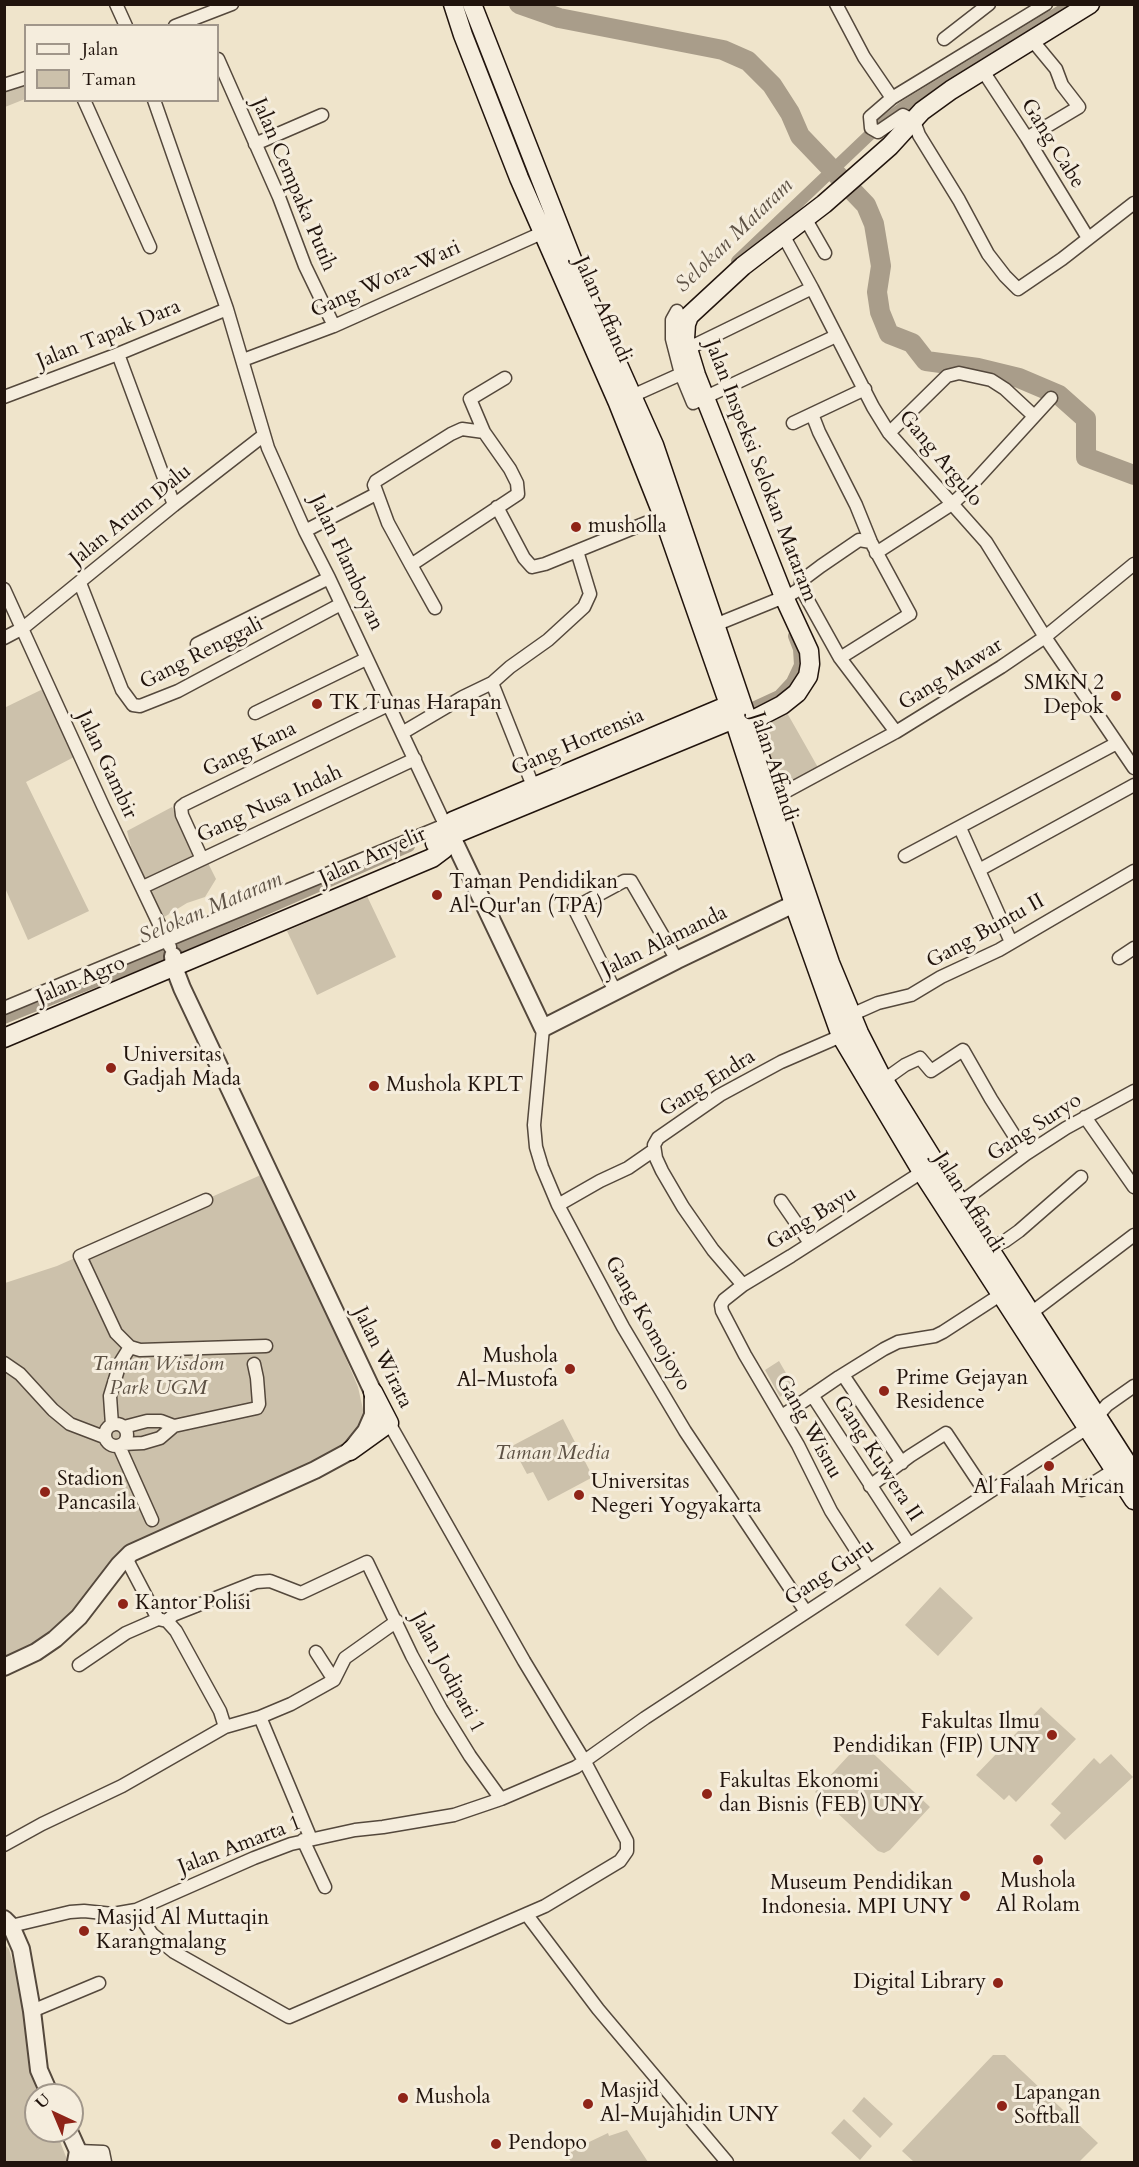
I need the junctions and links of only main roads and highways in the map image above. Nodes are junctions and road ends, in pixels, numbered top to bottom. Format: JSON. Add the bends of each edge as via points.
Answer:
{"nodes":[{"id":1,"x":453,"y":4,"type":"edge"},
{"id":2,"x":472,"y":4,"type":"edge"},
{"id":3,"x":1090,"y":4,"type":"edge"},
{"id":4,"x":625,"y":400,"type":"junction"},
{"id":5,"x":740,"y":712,"type":"junction"},
{"id":6,"x":448,"y":829,"type":"junction"},
{"id":7,"x":801,"y":902,"type":"junction"},
{"id":8,"x":171,"y":952,"type":"junction"},
{"id":9,"x":4,"y":1026,"type":"edge"},
{"id":10,"x":4,"y":1038,"type":"edge"},
{"id":11,"x":877,"y":1079,"type":"junction"},
{"id":12,"x":373,"y":1392,"type":"road end"},
{"id":13,"x":1092,"y":1422,"type":"junction"},
{"id":14,"x":351,"y":1450,"type":"road end"},
{"id":15,"x":1134,"y":1474,"type":"edge"},
{"id":16,"x":1134,"y":1500,"type":"edge"}],
"edges":[{"from":1,"to":4,"type":"main road","name":"Jalan Affandi","via":[[519,178],[583,326]]},
{"from":2,"to":4,"type":"main road","name":"Jalan Affandi"},
{"from":3,"to":5,"type":"main road","name":"Jalan Inspeksi Selokan Mataram","via":[[922,111],[890,146],[824,204],[743,266],[692,312],[686,324],[685,339],[701,400],[781,598],[809,651],[808,676],[797,693],[790,699]]},
{"from":4,"to":5,"type":"main road","name":"Jalan Affandi","via":[[663,516]]},
{"from":4,"to":5,"type":"main road","name":"Jalan Affandi","via":[[654,445]]},
{"from":5,"to":6,"type":"main road","name":"Gang Hortensia"},
{"from":5,"to":6,"type":"main road","name":"Gang Hortensia","via":[[533,786],[453,821]]},
{"from":5,"to":7,"type":"main road","name":"Jalan Affandi"},
{"from":5,"to":7,"type":"main road","name":"Jalan Affandi","via":[[774,798]]},
{"from":6,"to":8,"type":"main road","name":"Jalan Anyelir","via":[[444,849],[432,858]]},
{"from":7,"to":11,"type":"main road","name":"Jalan Affandi"},
{"from":7,"to":11,"type":"main road","name":"Jalan Affandi","via":[[841,1036]]},
{"from":8,"to":9,"type":"main road","name":"Jalan Agro"},
{"from":8,"to":10,"type":"main road","name":"Jalan Agro"},
{"from":11,"to":13,"type":"main road","name":"Jalan Affandi","via":[[1031,1313]]},
{"from":11,"to":13,"type":"main road","name":"Jalan Affandi","via":[[922,1172],[1000,1295]]},
{"from":12,"to":14,"type":"main road","name":"Jalan Wirata","via":[[389,1423]]},
{"from":13,"to":15,"type":"main road","name":"Jalan Affandi"},
{"from":13,"to":16,"type":"main road","name":"Jalan Affandi","via":[[1114,1470]]}]}
